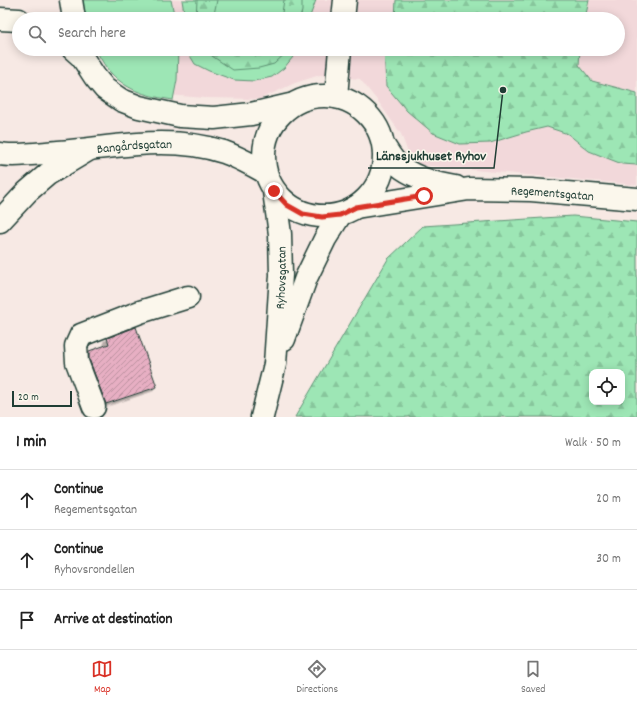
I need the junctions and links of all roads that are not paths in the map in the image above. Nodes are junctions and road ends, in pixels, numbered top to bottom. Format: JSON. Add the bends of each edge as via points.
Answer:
{"nodes":[{"id":1,"x":71,"y":0,"type":"edge"},
{"id":2,"x":345,"y":0,"type":"edge"},
{"id":3,"x":73,"y":12,"type":"edge"},
{"id":4,"x":344,"y":12,"type":"edge"},
{"id":5,"x":0,"y":19,"type":"edge"},
{"id":6,"x":12,"y":20,"type":"edge"},
{"id":7,"x":81,"y":56,"type":"edge"},
{"id":8,"x":339,"y":56,"type":"edge"},
{"id":9,"x":336,"y":97,"type":"junction"},
{"id":10,"x":290,"y":105,"type":"junction"},
{"id":11,"x":384,"y":146,"type":"junction"},
{"id":12,"x":88,"y":150,"type":"junction"},
{"id":13,"x":0,"y":154,"type":"edge"},
{"id":14,"x":265,"y":172,"type":"junction"},
{"id":15,"x":469,"y":189,"type":"junction"},
{"id":16,"x":274,"y":191,"type":"junction"},
{"id":17,"x":637,"y":199,"type":"edge"},
{"id":18,"x":348,"y":211,"type":"junction"},
{"id":19,"x":0,"y":221,"type":"edge"},
{"id":20,"x":188,"y":297,"type":"dead end"},
{"id":21,"x":275,"y":364,"type":"junction"},
{"id":22,"x":94,"y":407,"type":"dead end"},
{"id":23,"x":262,"y":417,"type":"edge"}],
"edges":[{"from":1,"to":3,"type":"main road"},
{"from":2,"to":4,"type":"main road"},
{"from":5,"to":6,"type":"main road"},
{"from":7,"to":10,"type":"main road","via":[[105,89],[139,107],[180,116],[214,118],[251,114]]},
{"from":8,"to":9,"type":"main road"},
{"from":9,"to":10,"type":"main road","via":[[320,95],[304,98]]},
{"from":9,"to":11,"type":"main road","via":[[353,103],[368,114],[378,129]]},
{"from":10,"to":14,"type":"main road","via":[[276,118],[267,134],[263,153]]},
{"from":11,"to":15,"type":"main road","name":"Regementsgatan","via":[[392,159],[402,168],[420,178],[437,184]]},
{"from":11,"to":18,"type":"main road","via":[[384,164],[379,181],[370,196]]},
{"from":12,"to":13,"type":"main road","name":"Bangårdsgatan"},
{"from":12,"to":14,"type":"main road","name":"Bangårdsgatan","via":[[150,142],[186,144],[224,152]]},
{"from":12,"to":19,"type":"main road","via":[[48,174]]},
{"from":14,"to":16,"type":"main road"},
{"from":15,"to":17,"type":"main road","name":"Regementsgatan","via":[[531,190]]},
{"from":15,"to":18,"type":"main road","name":"Regementsgatan"},
{"from":16,"to":18,"type":"main road","via":[[287,205],[303,214],[322,217]]},
{"from":16,"to":21,"type":"main road","name":"Ryhovsgatan","via":[[280,234],[281,275]]},
{"from":18,"to":21,"type":"main road","name":"Ryhovsgatan","via":[[325,240],[306,278]]},
{"from":20,"to":22,"type":"main road","via":[[81,335],[76,346],[77,362]]},
{"from":21,"to":23,"type":"main road","name":"Ryhovsgatan"}]}
